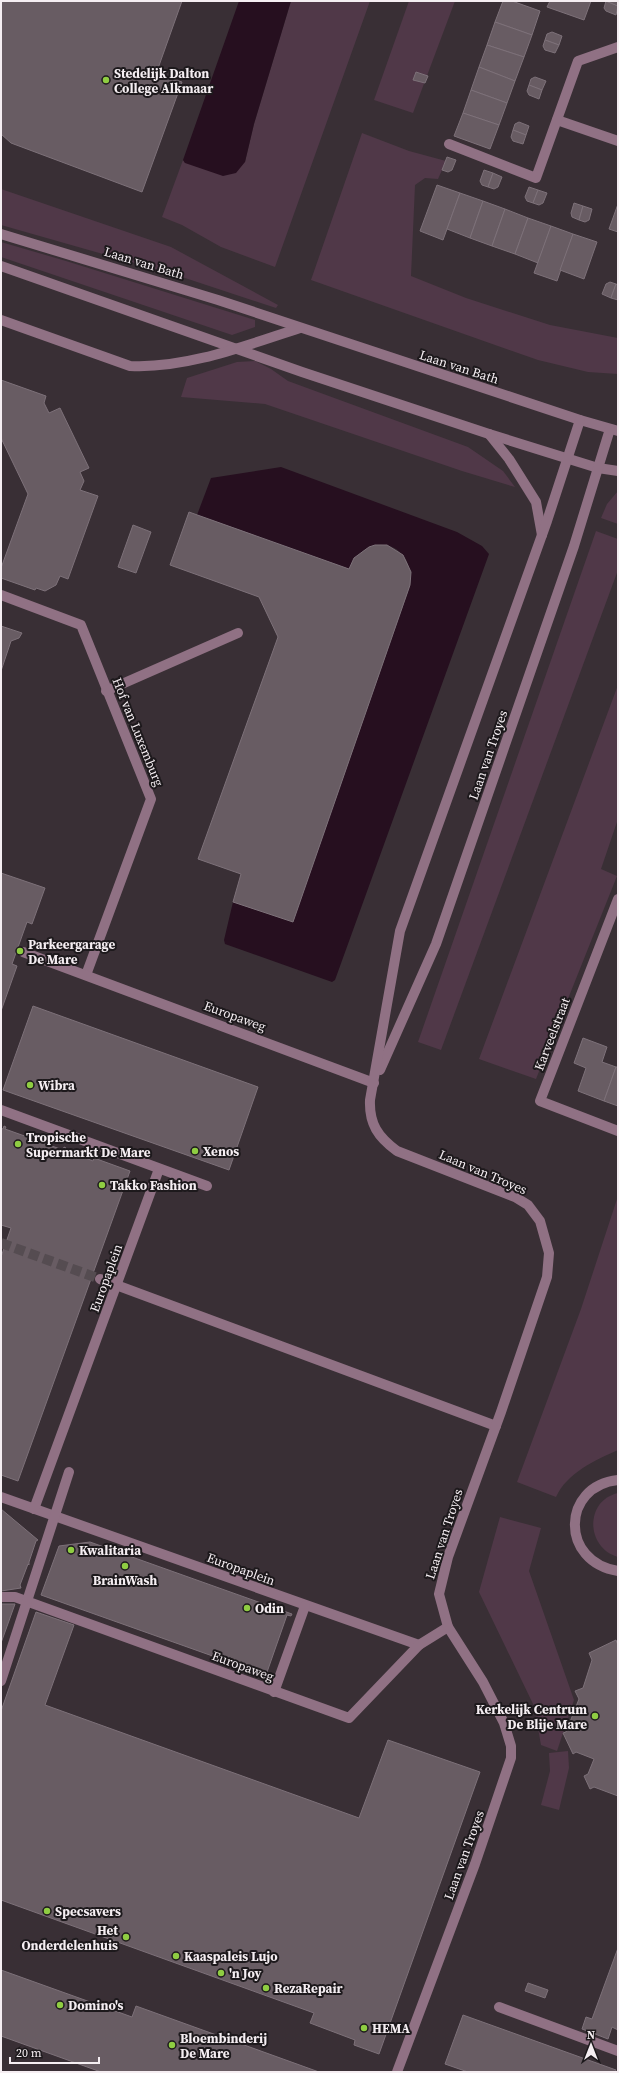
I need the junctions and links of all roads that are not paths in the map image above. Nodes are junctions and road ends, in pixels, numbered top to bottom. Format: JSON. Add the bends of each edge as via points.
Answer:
{"nodes":[{"id":1,"x":618,"y":47,"type":"edge"},
{"id":2,"x":557,"y":120,"type":"junction"},
{"id":3,"x":618,"y":141,"type":"edge"},
{"id":4,"x":449,"y":144,"type":"dead end"},
{"id":5,"x":1,"y":234,"type":"edge"},
{"id":6,"x":1,"y":266,"type":"edge"},
{"id":7,"x":1,"y":320,"type":"edge"},
{"id":8,"x":300,"y":328,"type":"junction"},
{"id":9,"x":236,"y":348,"type":"junction"},
{"id":10,"x":580,"y":420,"type":"junction"},
{"id":11,"x":614,"y":430,"type":"edge"},
{"id":12,"x":489,"y":434,"type":"junction"},
{"id":13,"x":568,"y":459,"type":"junction"},
{"id":14,"x":598,"y":468,"type":"junction"},
{"id":15,"x":618,"y":471,"type":"edge"},
{"id":16,"x":542,"y":535,"type":"junction"},
{"id":17,"x":1,"y":594,"type":"edge"},
{"id":18,"x":238,"y":634,"type":"dead end"},
{"id":19,"x":106,"y":691,"type":"junction"},
{"id":20,"x":618,"y":899,"type":"edge"},
{"id":21,"x":23,"y":952,"type":"dead end"},
{"id":22,"x":86,"y":975,"type":"junction"},
{"id":23,"x":374,"y":1083,"type":"junction"},
{"id":24,"x":1,"y":1110,"type":"edge"},
{"id":25,"x":618,"y":1131,"type":"edge"},
{"id":26,"x":159,"y":1169,"type":"junction"},
{"id":27,"x":207,"y":1186,"type":"dead end"},
{"id":28,"x":100,"y":1279,"type":"tunnel mouth"},
{"id":29,"x":117,"y":1286,"type":"junction"},
{"id":30,"x":496,"y":1426,"type":"junction"},
{"id":31,"x":69,"y":1472,"type":"dead end"},
{"id":32,"x":618,"y":1480,"type":"edge"},
{"id":33,"x":1,"y":1497,"type":"edge"},
{"id":34,"x":34,"y":1508,"type":"junction"},
{"id":35,"x":55,"y":1516,"type":"junction"},
{"id":36,"x":618,"y":1571,"type":"edge"},
{"id":37,"x":1,"y":1597,"type":"edge"},
{"id":38,"x":26,"y":1601,"type":"junction"},
{"id":39,"x":304,"y":1606,"type":"junction"},
{"id":40,"x":448,"y":1627,"type":"junction"},
{"id":41,"x":419,"y":1645,"type":"junction"},
{"id":42,"x":1,"y":1681,"type":"edge"},
{"id":43,"x":274,"y":1692,"type":"junction"},
{"id":44,"x":500,"y":2007,"type":"dead end"},
{"id":45,"x":618,"y":2050,"type":"edge"},
{"id":46,"x":397,"y":2072,"type":"edge"}],
"edges":[{"from":1,"to":2,"type":"street","via":[[578,61]]},
{"from":2,"to":3,"type":"street"},
{"from":2,"to":4,"type":"street","via":[[536,178]]},
{"from":5,"to":8,"type":"street","name":"Laan van Bath","via":[[218,300]]},
{"from":6,"to":9,"type":"street"},
{"from":7,"to":9,"type":"street","via":[[130,366],[166,366]]},
{"from":8,"to":9,"type":"street"},
{"from":8,"to":10,"type":"street","name":"Laan van Bath"},
{"from":9,"to":12,"type":"street"},
{"from":10,"to":11,"type":"street","name":"Laan van Bath"},
{"from":10,"to":13,"type":"street","name":"Laan van Troyes"},
{"from":11,"to":14,"type":"street","name":"Laan van Troyes"},
{"from":12,"to":13,"type":"street"},
{"from":12,"to":16,"type":"street","via":[[509,459],[536,502]]},
{"from":13,"to":14,"type":"street"},
{"from":13,"to":16,"type":"street","name":"Laan van Troyes"},
{"from":14,"to":15,"type":"street"},
{"from":14,"to":23,"type":"street","name":"Laan van Troyes","via":[[574,546],[436,944]]},
{"from":16,"to":23,"type":"street","name":"Laan van Troyes","via":[[400,931]]},
{"from":17,"to":19,"type":"street","name":"Hof van Luxemburg","via":[[81,625]]},
{"from":18,"to":19,"type":"street"},
{"from":19,"to":22,"type":"street","name":"Hof van Luxemburg","via":[[151,799]]},
{"from":20,"to":25,"type":"street","name":"Karveelstraat","via":[[540,1101]]},
{"from":21,"to":22,"type":"street","name":"Europaweg"},
{"from":22,"to":23,"type":"street","name":"Europaweg"},
{"from":23,"to":30,"type":"street","name":"Laan van Troyes","via":[[370,1115],[375,1131],[385,1142],[397,1151],[515,1197],[528,1205],[540,1221],[545,1235],[549,1252],[547,1277]]},
{"from":24,"to":26,"type":"street"},
{"from":26,"to":27,"type":"street"},
{"from":26,"to":29,"type":"street","name":"Europaplein"},
{"from":28,"to":29,"type":"street"},
{"from":29,"to":30,"type":"street"},
{"from":29,"to":34,"type":"street","name":"Europaplein"},
{"from":30,"to":40,"type":"street","name":"Laan van Troyes","via":[[441,1579],[439,1594]]},
{"from":31,"to":35,"type":"street"},
{"from":32,"to":36,"type":"street","via":[[596,1486],[586,1495],[578,1508],[575,1522],[576,1537],[592,1562],[606,1569]]},
{"from":33,"to":34,"type":"street","name":"Europaplein"},
{"from":34,"to":35,"type":"street","name":"Europaplein"},
{"from":35,"to":38,"type":"street"},
{"from":35,"to":39,"type":"street","name":"Europaplein"},
{"from":37,"to":38,"type":"street","name":"Europaweg","via":[[15,1597]]},
{"from":38,"to":42,"type":"street"},
{"from":38,"to":43,"type":"street","name":"Europaweg"},
{"from":39,"to":41,"type":"street","name":"Europaplein"},
{"from":39,"to":43,"type":"street"},
{"from":40,"to":41,"type":"street","name":"Europaweg"},
{"from":40,"to":46,"type":"street","name":"Laan van Troyes","via":[[496,1706],[508,1735],[511,1758],[476,1864]]},
{"from":41,"to":43,"type":"street","name":"Europaweg","via":[[350,1718]]},
{"from":44,"to":45,"type":"street"}]}
